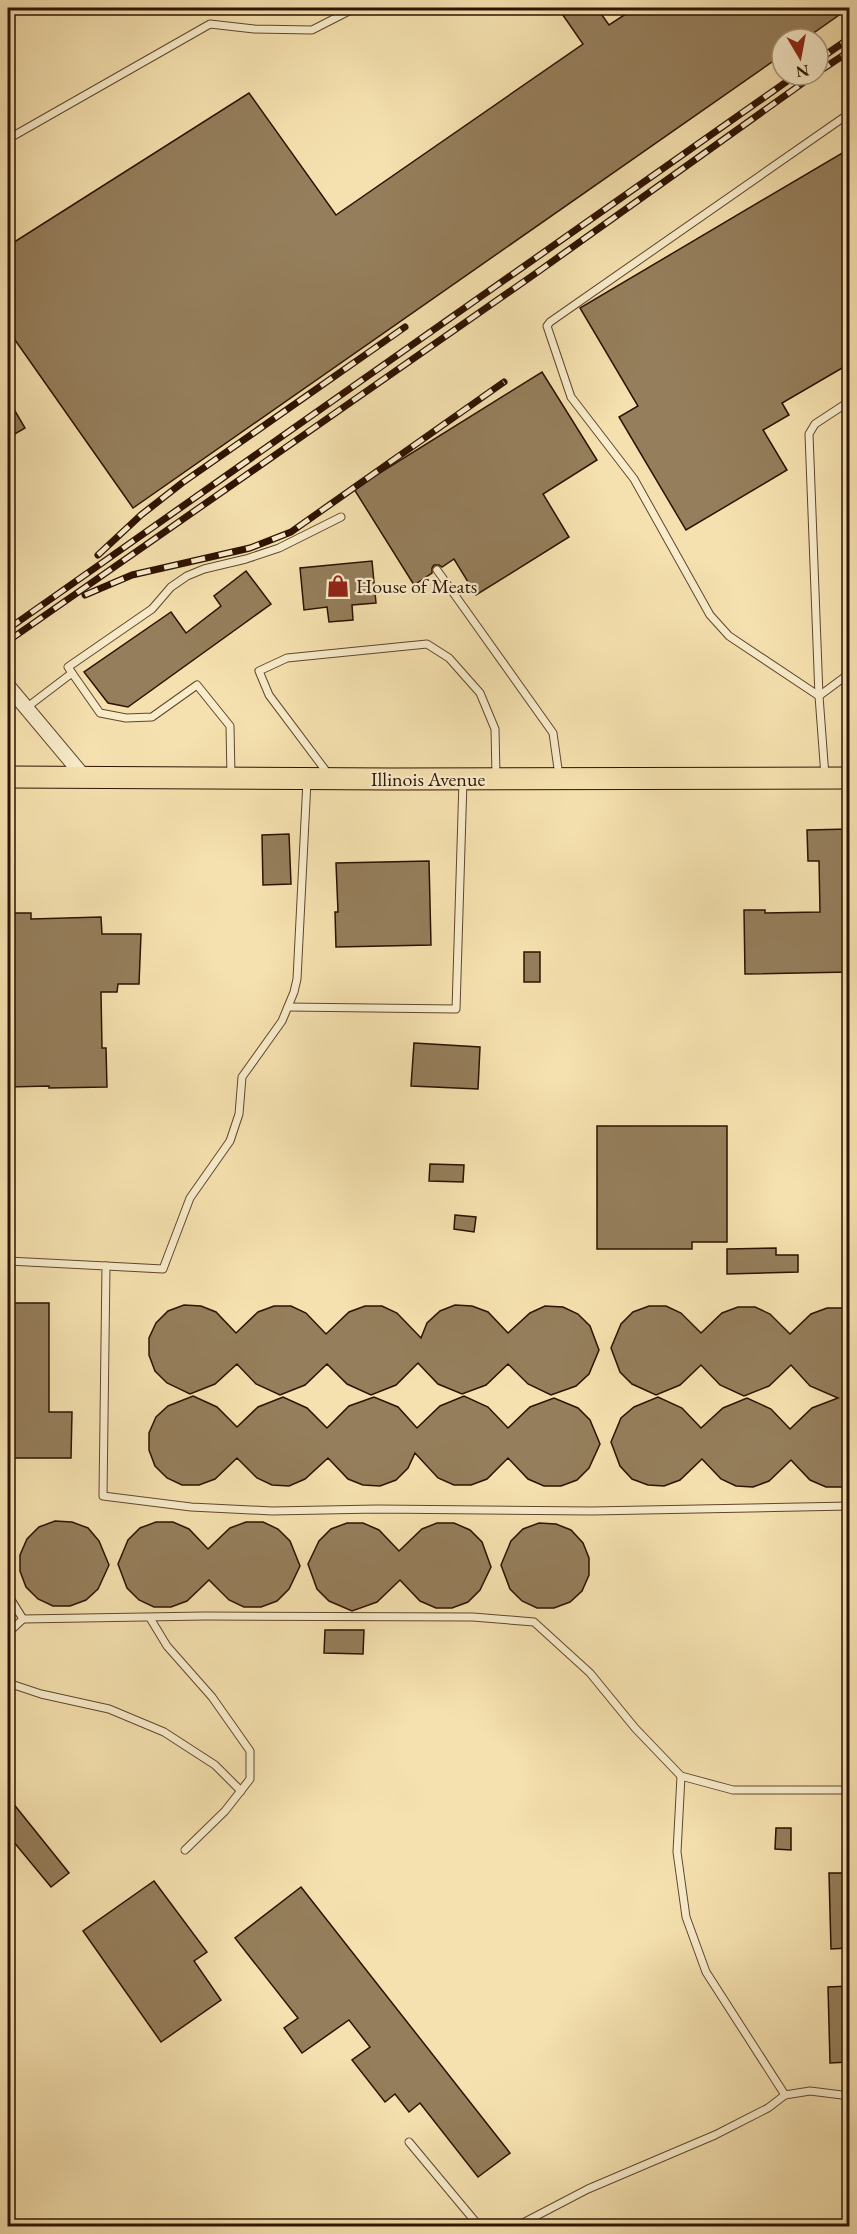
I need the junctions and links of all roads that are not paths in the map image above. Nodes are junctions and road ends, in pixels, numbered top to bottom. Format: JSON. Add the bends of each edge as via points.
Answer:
{"nodes":[{"id":1,"x":356,"y":8,"type":"edge"},
{"id":2,"x":849,"y":113,"type":"edge"},
{"id":3,"x":8,"y":139,"type":"edge"},
{"id":4,"x":849,"y":401,"type":"edge"},
{"id":5,"x":341,"y":517,"type":"dead end"},
{"id":6,"x":437,"y":570,"type":"dead end"},
{"id":7,"x":72,"y":673,"type":"junction"},
{"id":8,"x":849,"y":673,"type":"edge"},
{"id":9,"x":8,"y":686,"type":"edge"},
{"id":10,"x":819,"y":696,"type":"junction"},
{"id":11,"x":26,"y":708,"type":"junction"},
{"id":12,"x":8,"y":777,"type":"edge"},
{"id":13,"x":849,"y":777,"type":"edge"},
{"id":14,"x":85,"y":778,"type":"junction"},
{"id":15,"x":231,"y":778,"type":"junction"},
{"id":16,"x":307,"y":778,"type":"junction"},
{"id":17,"x":560,"y":778,"type":"junction"},
{"id":18,"x":825,"y":778,"type":"junction"},
{"id":19,"x":332,"y":779,"type":"junction"},
{"id":20,"x":463,"y":779,"type":"junction"},
{"id":21,"x":496,"y":779,"type":"junction"},
{"id":22,"x":288,"y":1007,"type":"junction"},
{"id":23,"x":8,"y":1262,"type":"edge"},
{"id":24,"x":106,"y":1266,"type":"junction"},
{"id":25,"x":849,"y":1506,"type":"edge"},
{"id":26,"x":8,"y":1595,"type":"edge"},
{"id":27,"x":150,"y":1618,"type":"junction"},
{"id":28,"x":23,"y":1619,"type":"junction"},
{"id":29,"x":8,"y":1633,"type":"edge"},
{"id":30,"x":8,"y":1683,"type":"edge"},
{"id":31,"x":681,"y":1776,"type":"junction"},
{"id":32,"x":849,"y":1790,"type":"edge"},
{"id":33,"x":241,"y":1791,"type":"junction"},
{"id":34,"x":185,"y":1850,"type":"dead end"},
{"id":35,"x":785,"y":2095,"type":"junction"},
{"id":36,"x":849,"y":2096,"type":"edge"},
{"id":37,"x":409,"y":2142,"type":"dead end"},
{"id":38,"x":479,"y":2226,"type":"edge"},
{"id":39,"x":517,"y":2226,"type":"edge"}],
"edges":[{"from":1,"to":3,"type":"lane","via":[[312,30],[210,24]]},
{"from":2,"to":10,"type":"lane","via":[[547,326],[571,397],[634,479],[710,615],[729,636]]},
{"from":4,"to":10,"type":"lane","via":[[815,424],[809,434]]},
{"from":5,"to":7,"type":"lane","via":[[279,548],[187,576],[152,609],[68,667]]},
{"from":6,"to":17,"type":"lane","via":[[553,733]]},
{"from":7,"to":11,"type":"lane"},
{"from":7,"to":15,"type":"lane","via":[[100,713],[126,718],[152,717],[197,685],[230,726]]},
{"from":8,"to":10,"type":"lane"},
{"from":9,"to":11,"type":"street"},
{"from":10,"to":18,"type":"lane"},
{"from":11,"to":14,"type":"street"},
{"from":12,"to":14,"type":"main road","name":"Illinois Avenue"},
{"from":13,"to":18,"type":"main road","name":"Illinois Avenue"},
{"from":14,"to":15,"type":"main road","name":"Illinois Avenue"},
{"from":15,"to":16,"type":"main road","name":"Illinois Avenue"},
{"from":16,"to":19,"type":"main road","name":"Illinois Avenue"},
{"from":16,"to":22,"type":"lane","via":[[300,946],[296,986]]},
{"from":17,"to":18,"type":"main road","name":"Illinois Avenue"},
{"from":17,"to":21,"type":"main road","name":"Illinois Avenue"},
{"from":19,"to":20,"type":"main road","name":"Illinois Avenue"},
{"from":19,"to":21,"type":"lane","via":[[269,695],[259,671],[287,658],[427,644],[449,658],[480,693],[495,729]]},
{"from":20,"to":21,"type":"main road","name":"Illinois Avenue"},
{"from":20,"to":22,"type":"lane","via":[[456,1009]]},
{"from":22,"to":24,"type":"lane","via":[[242,1077],[239,1114],[230,1141],[190,1198],[163,1269]]},
{"from":23,"to":24,"type":"lane"},
{"from":24,"to":25,"type":"lane","via":[[104,1496],[191,1507],[272,1511]]},
{"from":26,"to":28,"type":"lane"},
{"from":27,"to":28,"type":"lane"},
{"from":27,"to":31,"type":"lane","via":[[473,1617],[534,1622],[590,1672],[635,1728]]},
{"from":27,"to":33,"type":"lane","via":[[167,1646],[212,1697],[250,1751],[250,1779]]},
{"from":28,"to":29,"type":"lane"},
{"from":30,"to":33,"type":"lane","via":[[109,1709],[164,1732],[215,1765]]},
{"from":31,"to":32,"type":"lane","via":[[733,1790]]},
{"from":31,"to":35,"type":"lane","via":[[676,1852],[686,1917],[706,1972]]},
{"from":33,"to":34,"type":"lane"},
{"from":35,"to":36,"type":"lane","via":[[810,2091]]},
{"from":35,"to":39,"type":"lane","via":[[768,2108],[715,2134],[588,2188]]},
{"from":37,"to":38,"type":"lane"}]}
